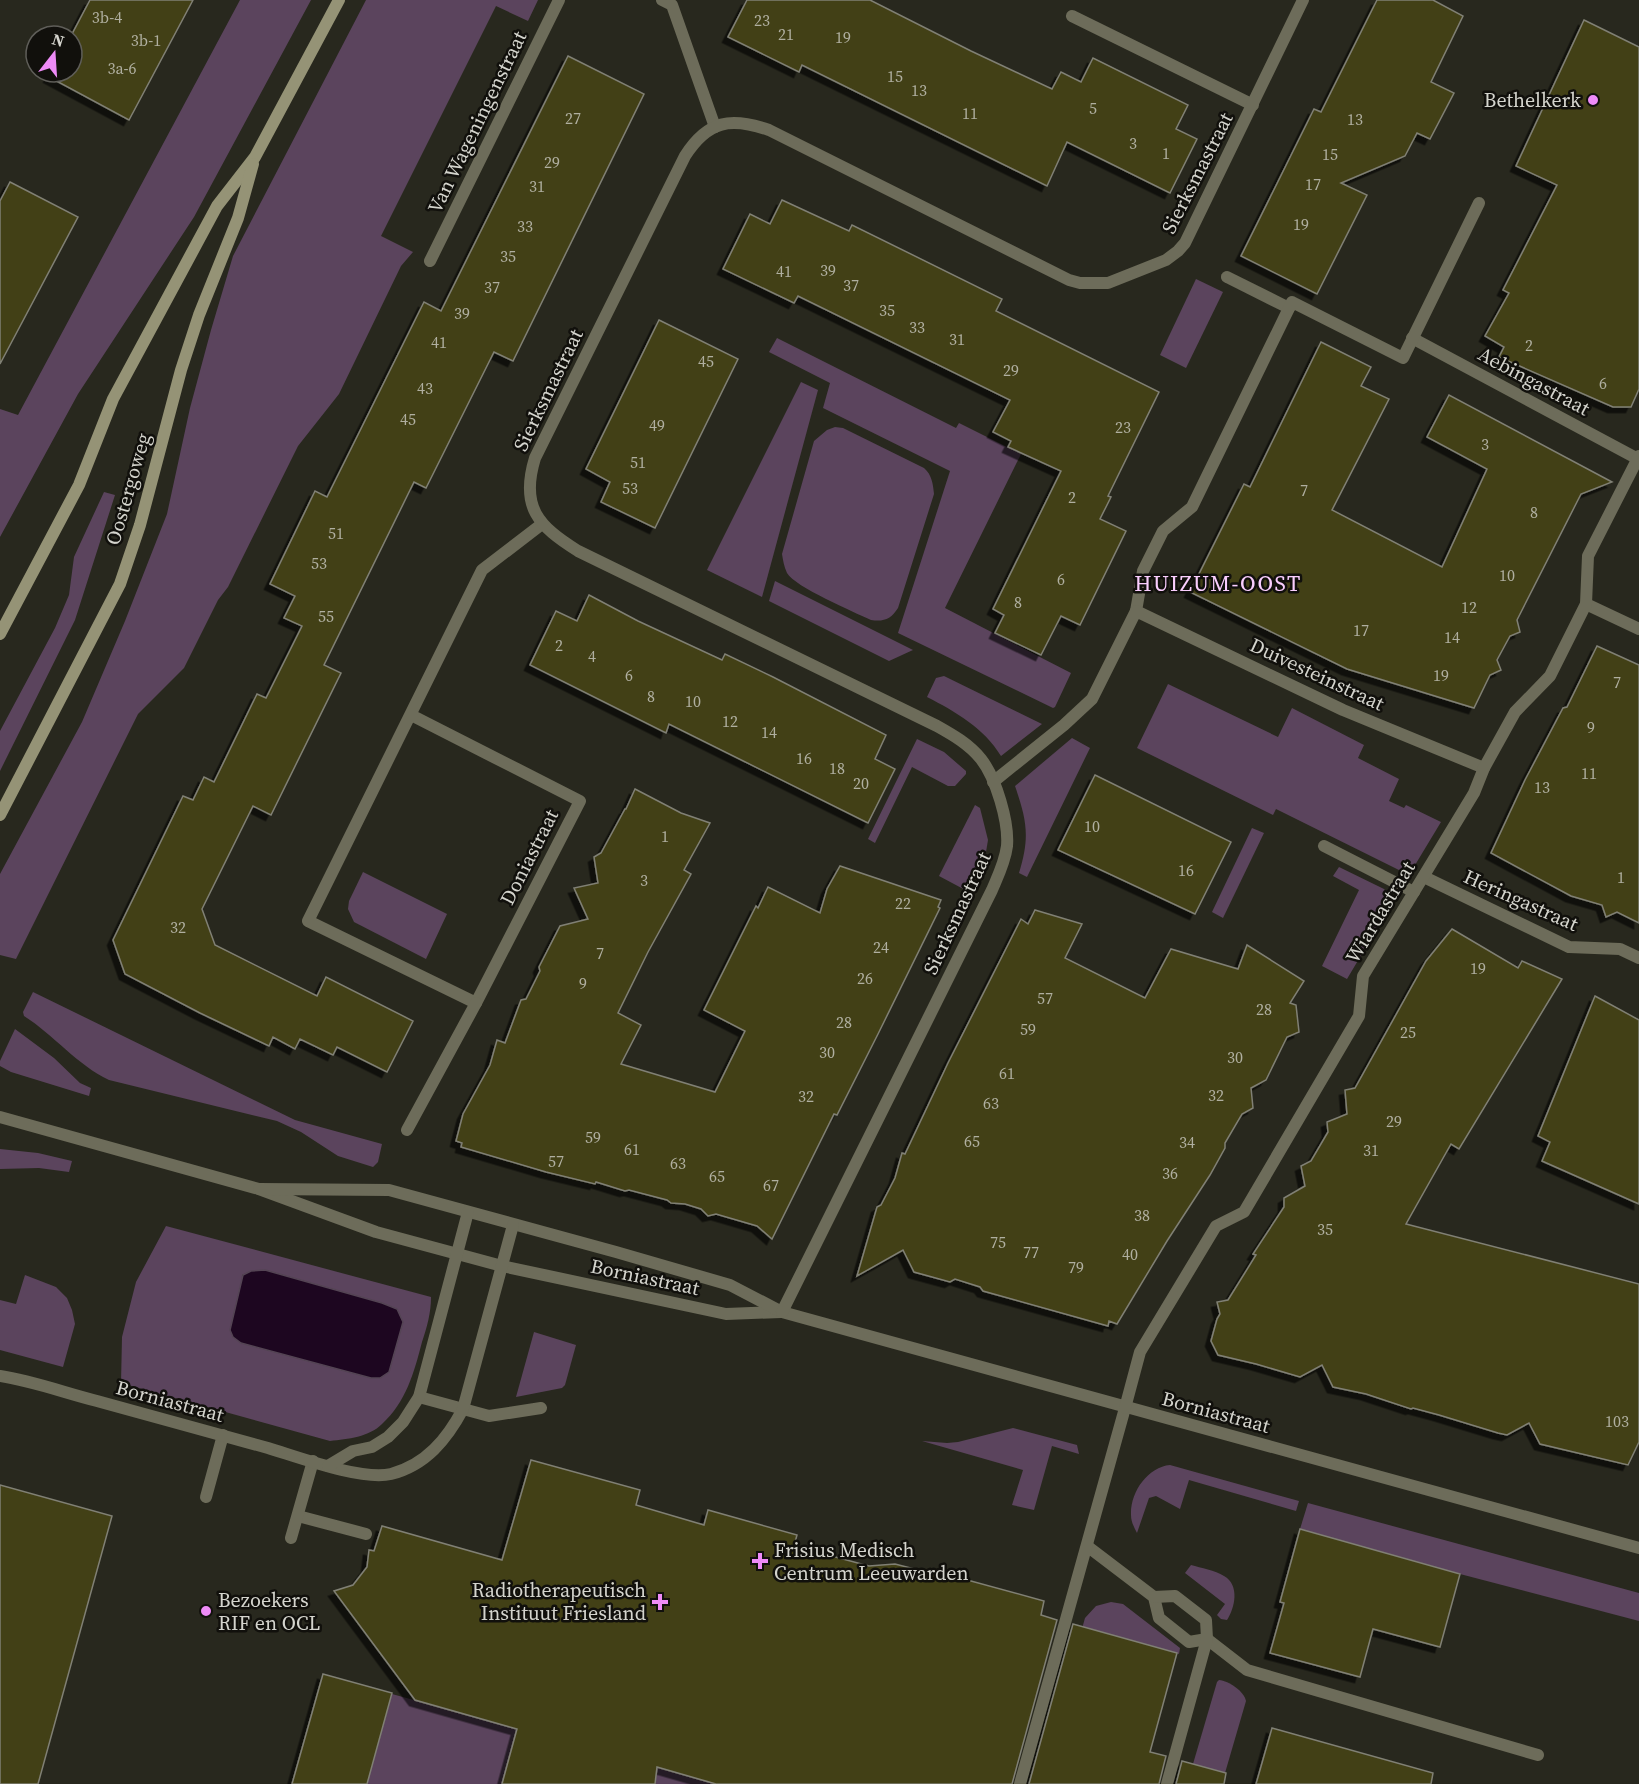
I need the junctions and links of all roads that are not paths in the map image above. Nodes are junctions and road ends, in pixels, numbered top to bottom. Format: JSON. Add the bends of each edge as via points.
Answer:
{"nodes":[{"id":1,"x":339,"y":0,"type":"edge"},
{"id":2,"x":559,"y":0,"type":"edge"},
{"id":3,"x":662,"y":0,"type":"edge"},
{"id":4,"x":1304,"y":0,"type":"edge"},
{"id":5,"x":1072,"y":16,"type":"dead end"},
{"id":6,"x":1253,"y":105,"type":"junction"},
{"id":7,"x":715,"y":127,"type":"junction"},
{"id":8,"x":255,"y":157,"type":"junction"},
{"id":9,"x":1479,"y":203,"type":"dead end"},
{"id":10,"x":430,"y":261,"type":"dead end"},
{"id":11,"x":1227,"y":277,"type":"dead end"},
{"id":12,"x":1290,"y":305,"type":"junction"},
{"id":13,"x":1412,"y":338,"type":"junction"},
{"id":14,"x":1638,"y":458,"type":"edge"},
{"id":15,"x":542,"y":524,"type":"junction"},
{"id":16,"x":1586,"y":604,"type":"junction"},
{"id":17,"x":1137,"y":611,"type":"junction"},
{"id":18,"x":1639,"y":629,"type":"edge"},
{"id":19,"x":0,"y":634,"type":"edge"},
{"id":20,"x":411,"y":716,"type":"junction"},
{"id":21,"x":1484,"y":768,"type":"junction"},
{"id":22,"x":993,"y":782,"type":"junction"},
{"id":23,"x":0,"y":815,"type":"edge"},
{"id":24,"x":1324,"y":846,"type":"dead end"},
{"id":25,"x":1424,"y":877,"type":"junction"},
{"id":26,"x":1414,"y":891,"type":"junction"},
{"id":27,"x":1639,"y":958,"type":"edge"},
{"id":28,"x":476,"y":1003,"type":"junction"},
{"id":29,"x":0,"y":1117,"type":"edge"},
{"id":30,"x":408,"y":1130,"type":"dead end"},
{"id":31,"x":259,"y":1189,"type":"junction"},
{"id":32,"x":468,"y":1212,"type":"junction"},
{"id":33,"x":513,"y":1225,"type":"junction"},
{"id":34,"x":457,"y":1254,"type":"junction"},
{"id":35,"x":502,"y":1266,"type":"junction"},
{"id":36,"x":782,"y":1312,"type":"junction"},
{"id":37,"x":0,"y":1376,"type":"edge"},
{"id":38,"x":419,"y":1397,"type":"junction"},
{"id":39,"x":541,"y":1408,"type":"dead end"},
{"id":40,"x":1125,"y":1408,"type":"junction"},
{"id":41,"x":463,"y":1409,"type":"junction"},
{"id":42,"x":223,"y":1436,"type":"junction"},
{"id":43,"x":313,"y":1461,"type":"junction"},
{"id":44,"x":328,"y":1466,"type":"junction"},
{"id":45,"x":206,"y":1497,"type":"dead end"},
{"id":46,"x":298,"y":1516,"type":"junction"},
{"id":47,"x":366,"y":1534,"type":"dead end"},
{"id":48,"x":291,"y":1538,"type":"dead end"},
{"id":49,"x":1087,"y":1546,"type":"junction"},
{"id":50,"x":1639,"y":1547,"type":"edge"},
{"id":51,"x":1154,"y":1597,"type":"junction"},
{"id":52,"x":1207,"y":1639,"type":"junction"},
{"id":53,"x":1538,"y":1755,"type":"dead end"},
{"id":54,"x":1020,"y":1784,"type":"edge"},
{"id":55,"x":1167,"y":1784,"type":"edge"}],
"edges":[{"from":1,"to":8,"type":"main road","name":"Oostergoweg"},
{"from":2,"to":10,"type":"street","name":"Van Wageningenstraat"},
{"from":3,"to":7,"type":"street","via":[[672,5]]},
{"from":4,"to":6,"type":"street","name":"Sierksmastraat"},
{"from":5,"to":6,"type":"street"},
{"from":6,"to":7,"type":"street","name":"Sierksmastraat","via":[[1178,252],[1108,283],[1094,284],[1069,279],[769,130],[731,122]]},
{"from":7,"to":15,"type":"street","name":"Sierksmastraat","via":[[694,142],[685,156],[535,458],[529,492]]},
{"from":8,"to":19,"type":"main road","name":"Oostergoweg","via":[[217,206],[113,399],[79,485]]},
{"from":8,"to":23,"type":"main road","name":"Oostergoweg","via":[[238,218],[181,370],[140,525],[120,584]]},
{"from":9,"to":13,"type":"street"},
{"from":11,"to":12,"type":"street"},
{"from":12,"to":13,"type":"street","via":[[1403,358]]},
{"from":12,"to":17,"type":"street","via":[[1192,507],[1163,531],[1143,571]]},
{"from":13,"to":14,"type":"street","name":"Aebingastraat"},
{"from":14,"to":16,"type":"street","name":"Wiardastraat","via":[[1588,556]]},
{"from":15,"to":20,"type":"street","via":[[482,570]]},
{"from":15,"to":22,"type":"street","name":"Sierksmastraat","via":[[578,551],[937,726],[963,741],[981,760]]},
{"from":16,"to":18,"type":"street"},
{"from":16,"to":21,"type":"street","name":"Wiardastraat","via":[[1550,676],[1515,712]]},
{"from":17,"to":21,"type":"street","name":"Duivesteinstraat","via":[[1344,710]]},
{"from":17,"to":22,"type":"street","via":[[1092,699]]},
{"from":20,"to":28,"type":"street","via":[[308,921]]},
{"from":20,"to":28,"type":"street","name":"Doniastraat","via":[[580,801]]},
{"from":21,"to":25,"type":"street","name":"Wiardastraat","via":[[1474,793]]},
{"from":22,"to":36,"type":"street","name":"Sierksmastraat","via":[[1007,834],[1000,871]]},
{"from":24,"to":26,"type":"street"},
{"from":25,"to":26,"type":"street","name":"Wiardastraat"},
{"from":25,"to":27,"type":"street","name":"Heringastraat","via":[[1569,947],[1620,949]]},
{"from":26,"to":40,"type":"street","name":"Wiardastraat","via":[[1363,976],[1359,1017],[1244,1212],[1216,1226],[1140,1352]]},
{"from":28,"to":30,"type":"street","name":"Doniastraat"},
{"from":29,"to":31,"type":"street","name":"Borniastraat"},
{"from":31,"to":32,"type":"street","name":"Borniastraat","via":[[388,1190]]},
{"from":31,"to":34,"type":"street","name":"Borniastraat","via":[[376,1232]]},
{"from":32,"to":33,"type":"street","name":"Borniastraat"},
{"from":32,"to":34,"type":"street"},
{"from":33,"to":35,"type":"street","name":"Borniastraat"},
{"from":33,"to":36,"type":"street","name":"Borniastraat","via":[[730,1285]]},
{"from":34,"to":35,"type":"street","name":"Borniastraat"},
{"from":34,"to":38,"type":"street"},
{"from":35,"to":36,"type":"street","name":"Borniastraat","via":[[726,1314]]},
{"from":35,"to":41,"type":"street","name":"Borniastraat"},
{"from":36,"to":40,"type":"street","name":"Borniastraat"},
{"from":37,"to":42,"type":"street","name":"Borniastraat"},
{"from":38,"to":41,"type":"street"},
{"from":38,"to":44,"type":"street","via":[[388,1437]]},
{"from":39,"to":41,"type":"street","via":[[489,1416]]},
{"from":40,"to":49,"type":"street","name":"Wiardastraat"},
{"from":40,"to":50,"type":"street","name":"Borniastraat"},
{"from":41,"to":44,"type":"street","name":"Borniastraat","via":[[437,1448],[411,1467],[389,1474],[358,1473]]},
{"from":42,"to":43,"type":"street","name":"Borniastraat"},
{"from":42,"to":45,"type":"street"},
{"from":43,"to":44,"type":"street","name":"Borniastraat"},
{"from":43,"to":46,"type":"street"},
{"from":46,"to":47,"type":"street"},
{"from":46,"to":48,"type":"street"},
{"from":49,"to":51,"type":"street"},
{"from":49,"to":54,"type":"street","name":"Wiardastraat"},
{"from":51,"to":52,"type":"street","via":[[1159,1618],[1166,1624],[1189,1641]]},
{"from":51,"to":52,"type":"street","via":[[1175,1596],[1206,1620]]},
{"from":52,"to":53,"type":"street","via":[[1247,1670]]},
{"from":52,"to":55,"type":"street"}]}
